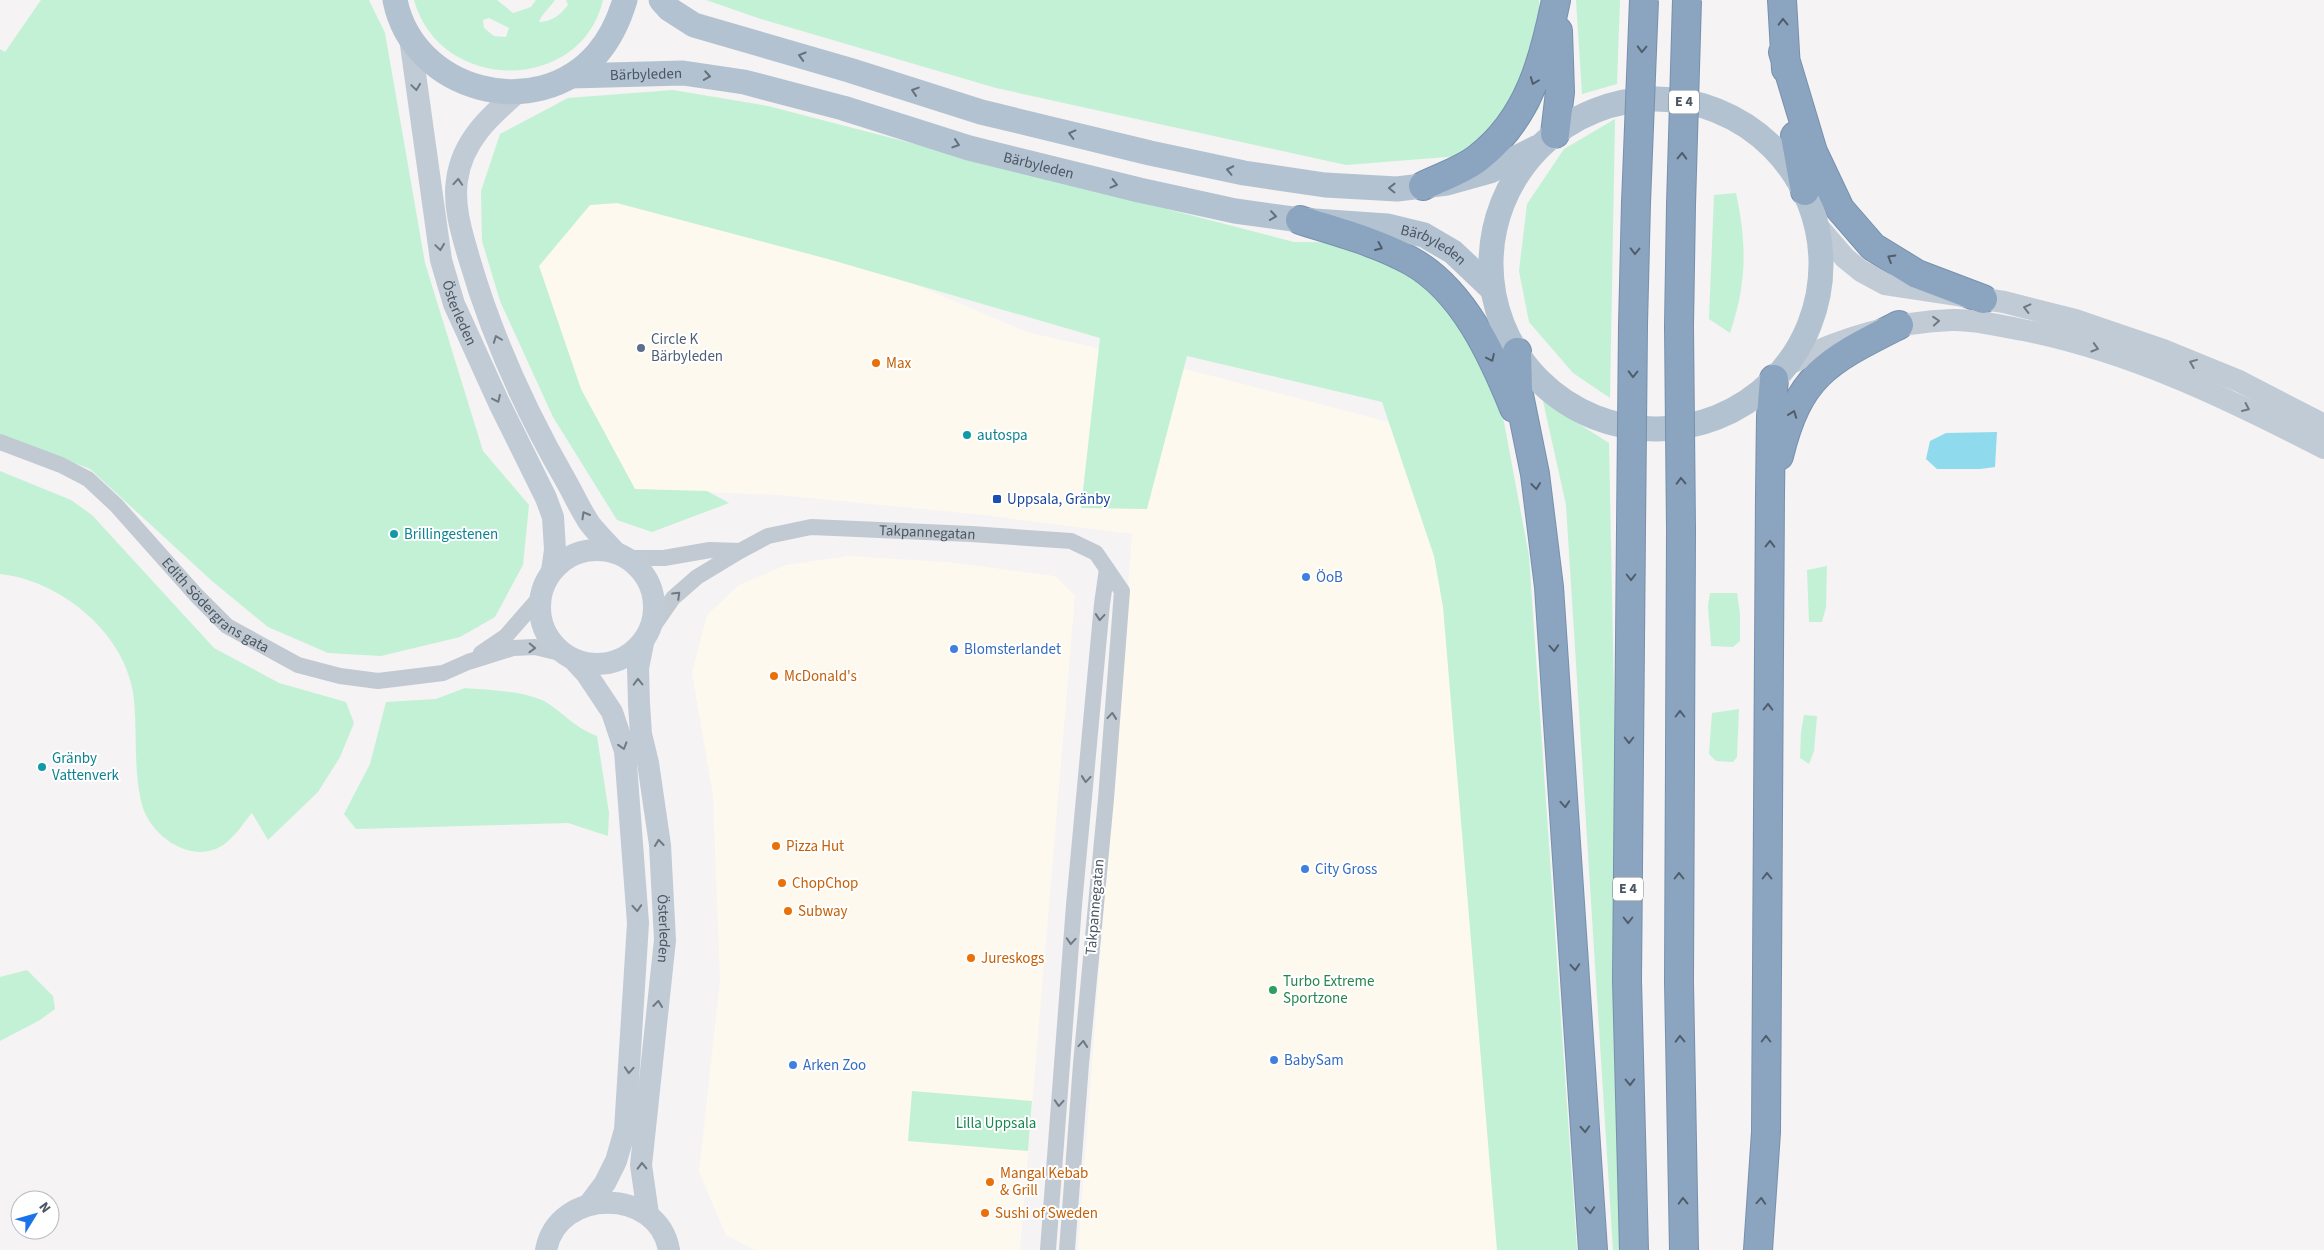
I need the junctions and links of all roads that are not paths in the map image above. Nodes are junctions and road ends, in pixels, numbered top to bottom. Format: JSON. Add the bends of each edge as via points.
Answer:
{"nodes":[{"id":1,"x":395,"y":0,"type":"edge"},
{"id":2,"x":625,"y":0,"type":"edge"},
{"id":3,"x":661,"y":0,"type":"edge"},
{"id":4,"x":1556,"y":0,"type":"edge"},
{"id":5,"x":1644,"y":0,"type":"edge"},
{"id":6,"x":1687,"y":0,"type":"edge"},
{"id":7,"x":1782,"y":0,"type":"edge"},
{"id":8,"x":410,"y":38,"type":"junction"},
{"id":9,"x":1784,"y":52,"type":"junction"},
{"id":10,"x":571,"y":76,"type":"junction"},
{"id":11,"x":518,"y":92,"type":"junction"},
{"id":12,"x":1546,"y":140,"type":"junction"},
{"id":13,"x":1423,"y":186,"type":"junction"},
{"id":14,"x":1805,"y":192,"type":"junction"},
{"id":15,"x":1300,"y":220,"type":"junction"},
{"id":16,"x":1820,"y":229,"type":"junction"},
{"id":17,"x":1492,"y":290,"type":"junction"},
{"id":18,"x":1983,"y":299,"type":"junction"},
{"id":19,"x":1899,"y":325,"type":"junction"},
{"id":20,"x":1517,"y":352,"type":"junction"},
{"id":21,"x":1782,"y":372,"type":"junction"},
{"id":22,"x":2324,"y":425,"type":"edge"},
{"id":23,"x":0,"y":442,"type":"edge"},
{"id":24,"x":1528,"y":444,"type":"junction"},
{"id":25,"x":2324,"y":448,"type":"edge"},
{"id":26,"x":1770,"y":494,"type":"junction"},
{"id":27,"x":740,"y":550,"type":"junction"},
{"id":28,"x":621,"y":555,"type":"junction"},
{"id":29,"x":1107,"y":569,"type":"junction"},
{"id":30,"x":552,"y":571,"type":"junction"},
{"id":31,"x":541,"y":596,"type":"junction"},
{"id":32,"x":645,"y":638,"type":"junction"},
{"id":33,"x":569,"y":656,"type":"junction"},
{"id":34,"x":468,"y":662,"type":"junction"},
{"id":35,"x":590,"y":1204,"type":"junction"},
{"id":36,"x":648,"y":1214,"type":"junction"},
{"id":37,"x":670,"y":1248,"type":"edge"},
{"id":38,"x":546,"y":1250,"type":"edge"},
{"id":39,"x":1048,"y":1250,"type":"edge"},
{"id":40,"x":1067,"y":1250,"type":"edge"},
{"id":41,"x":1593,"y":1250,"type":"edge"},
{"id":42,"x":1634,"y":1250,"type":"edge"},
{"id":43,"x":1684,"y":1250,"type":"edge"},
{"id":44,"x":1758,"y":1250,"type":"edge"}],
"edges":[{"from":1,"to":8,"type":"main road"},
{"from":2,"to":10,"type":"main road","via":[[616,27],[597,55]]},
{"from":13,"to":3,"type":"main road","one_way":true,"via":[[1398,189],[1325,185],[1244,173],[981,112],[694,25]]},
{"from":4,"to":12,"type":"highway","via":[[1560,92]]},
{"from":4,"to":13,"type":"highway","one_way":true,"via":[[1545,54],[1527,100],[1504,134],[1477,159]]},
{"from":5,"to":42,"type":"highway","number":"E 4","one_way":true,"bridge":true,"via":[[1633,326],[1627,980]]},
{"from":43,"to":6,"type":"highway","number":"E 4","one_way":true,"bridge":true,"via":[[1678,982],[1679,326]]},
{"from":9,"to":7,"type":"highway","one_way":true},
{"from":8,"to":11,"type":"main road","via":[[431,62],[457,80],[487,90]]},
{"from":8,"to":30,"type":"main road","name":"Österleden","one_way":true,"via":[[441,260],[454,304],[549,504],[555,550]]},
{"from":9,"to":14,"type":"highway"},
{"from":18,"to":9,"type":"highway","one_way":true,"via":[[1917,274],[1873,247],[1840,209],[1812,152]]},
{"from":10,"to":11,"type":"main road","via":[[545,87]]},
{"from":10,"to":15,"type":"main road","name":"Bärbyleden","one_way":true,"via":[[683,73],[744,82],[843,108],[969,148],[1139,190]]},
{"from":28,"to":11,"type":"main road","name":"Österleden","one_way":true,"via":[[589,523],[541,438],[507,366],[480,297],[459,224],[456,182],[470,141],[490,116]]},
{"from":12,"to":13,"type":"main road","via":[[1490,171]]},
{"from":12,"to":14,"type":"main road","via":[[1581,117],[1605,107],[1636,100],[1682,99],[1745,123],[1777,149]]},
{"from":12,"to":17,"type":"main road","via":[[1503,197],[1492,234]]},
{"from":14,"to":16,"type":"main road"},
{"from":15,"to":17,"type":"main road","name":"Bärbyleden","via":[[1387,226],[1424,235],[1453,252]]},
{"from":15,"to":24,"type":"highway","one_way":true,"via":[[1363,240],[1411,261],[1441,284],[1467,316],[1487,349]]},
{"from":16,"to":18,"type":"main road","via":[[1845,258],[1885,284]]},
{"from":16,"to":21,"type":"main road","via":[[1820,294],[1806,333]]},
{"from":17,"to":20,"type":"main road"},
{"from":22,"to":18,"type":"main road","one_way":true,"via":[[2238,381],[2163,350],[2075,320]]},
{"from":19,"to":21,"type":"main road","via":[[1837,342]]},
{"from":19,"to":25,"type":"main road","one_way":true,"via":[[1954,320],[2005,326],[2061,338],[2176,377],[2251,410]]},
{"from":26,"to":19,"type":"highway","one_way":true,"via":[[1795,406],[1808,385],[1827,365],[1851,349]]},
{"from":20,"to":21,"type":"main road","via":[[1541,382],[1572,407],[1612,424],[1652,430],[1676,430],[1712,419],[1748,400]]},
{"from":20,"to":24,"type":"highway","via":[[1518,390]]},
{"from":21,"to":26,"type":"highway","via":[[1771,416]]},
{"from":23,"to":34,"type":"street","name":"Edith Södergrans gata","via":[[88,478],[227,626],[298,665],[368,682],[443,673]]},
{"from":24,"to":41,"type":"highway","one_way":true,"via":[[1535,474],[1549,587]]},
{"from":44,"to":26,"type":"highway","one_way":true,"via":[[1766,1132]]},
{"from":27,"to":28,"type":"street","name":"Takpannegatan","via":[[710,550],[664,558]]},
{"from":27,"to":29,"type":"street","name":"Takpannegatan","via":[[768,536],[812,527],[961,534],[1071,542],[1096,553]]},
{"from":32,"to":27,"type":"street","name":"Takpannegatan","one_way":true,"via":[[673,598],[697,577]]},
{"from":28,"to":30,"type":"main road","via":[[598,550],[581,552]]},
{"from":28,"to":32,"type":"main road","via":[[643,572],[652,591],[654,613]]},
{"from":29,"to":39,"type":"street","name":"Takpannegatan","one_way":true,"via":[[1074,905]]},
{"from":40,"to":29,"type":"street","name":"Takpannegatan","one_way":true,"via":[[1122,591]]},
{"from":30,"to":31,"type":"main road"},
{"from":31,"to":33,"type":"main road","via":[[544,628],[554,645]]},
{"from":31,"to":34,"type":"street","via":[[506,636]]},
{"from":32,"to":33,"type":"main road","via":[[625,657],[604,664],[588,664]]},
{"from":36,"to":32,"type":"main road","name":"Österleden","one_way":true,"via":[[641,1165],[665,940],[660,845],[639,704],[638,668]]},
{"from":34,"to":33,"type":"street","one_way":true,"via":[[513,648],[535,647]]},
{"from":33,"to":35,"type":"main road","name":"Österleden","one_way":true,"via":[[586,673],[612,712],[626,751],[638,923],[625,1130],[616,1160]]},
{"from":35,"to":36,"type":"main road","via":[[620,1202]]},
{"from":35,"to":38,"type":"main road","via":[[570,1213],[554,1229]]},
{"from":36,"to":37,"type":"main road"}]}
